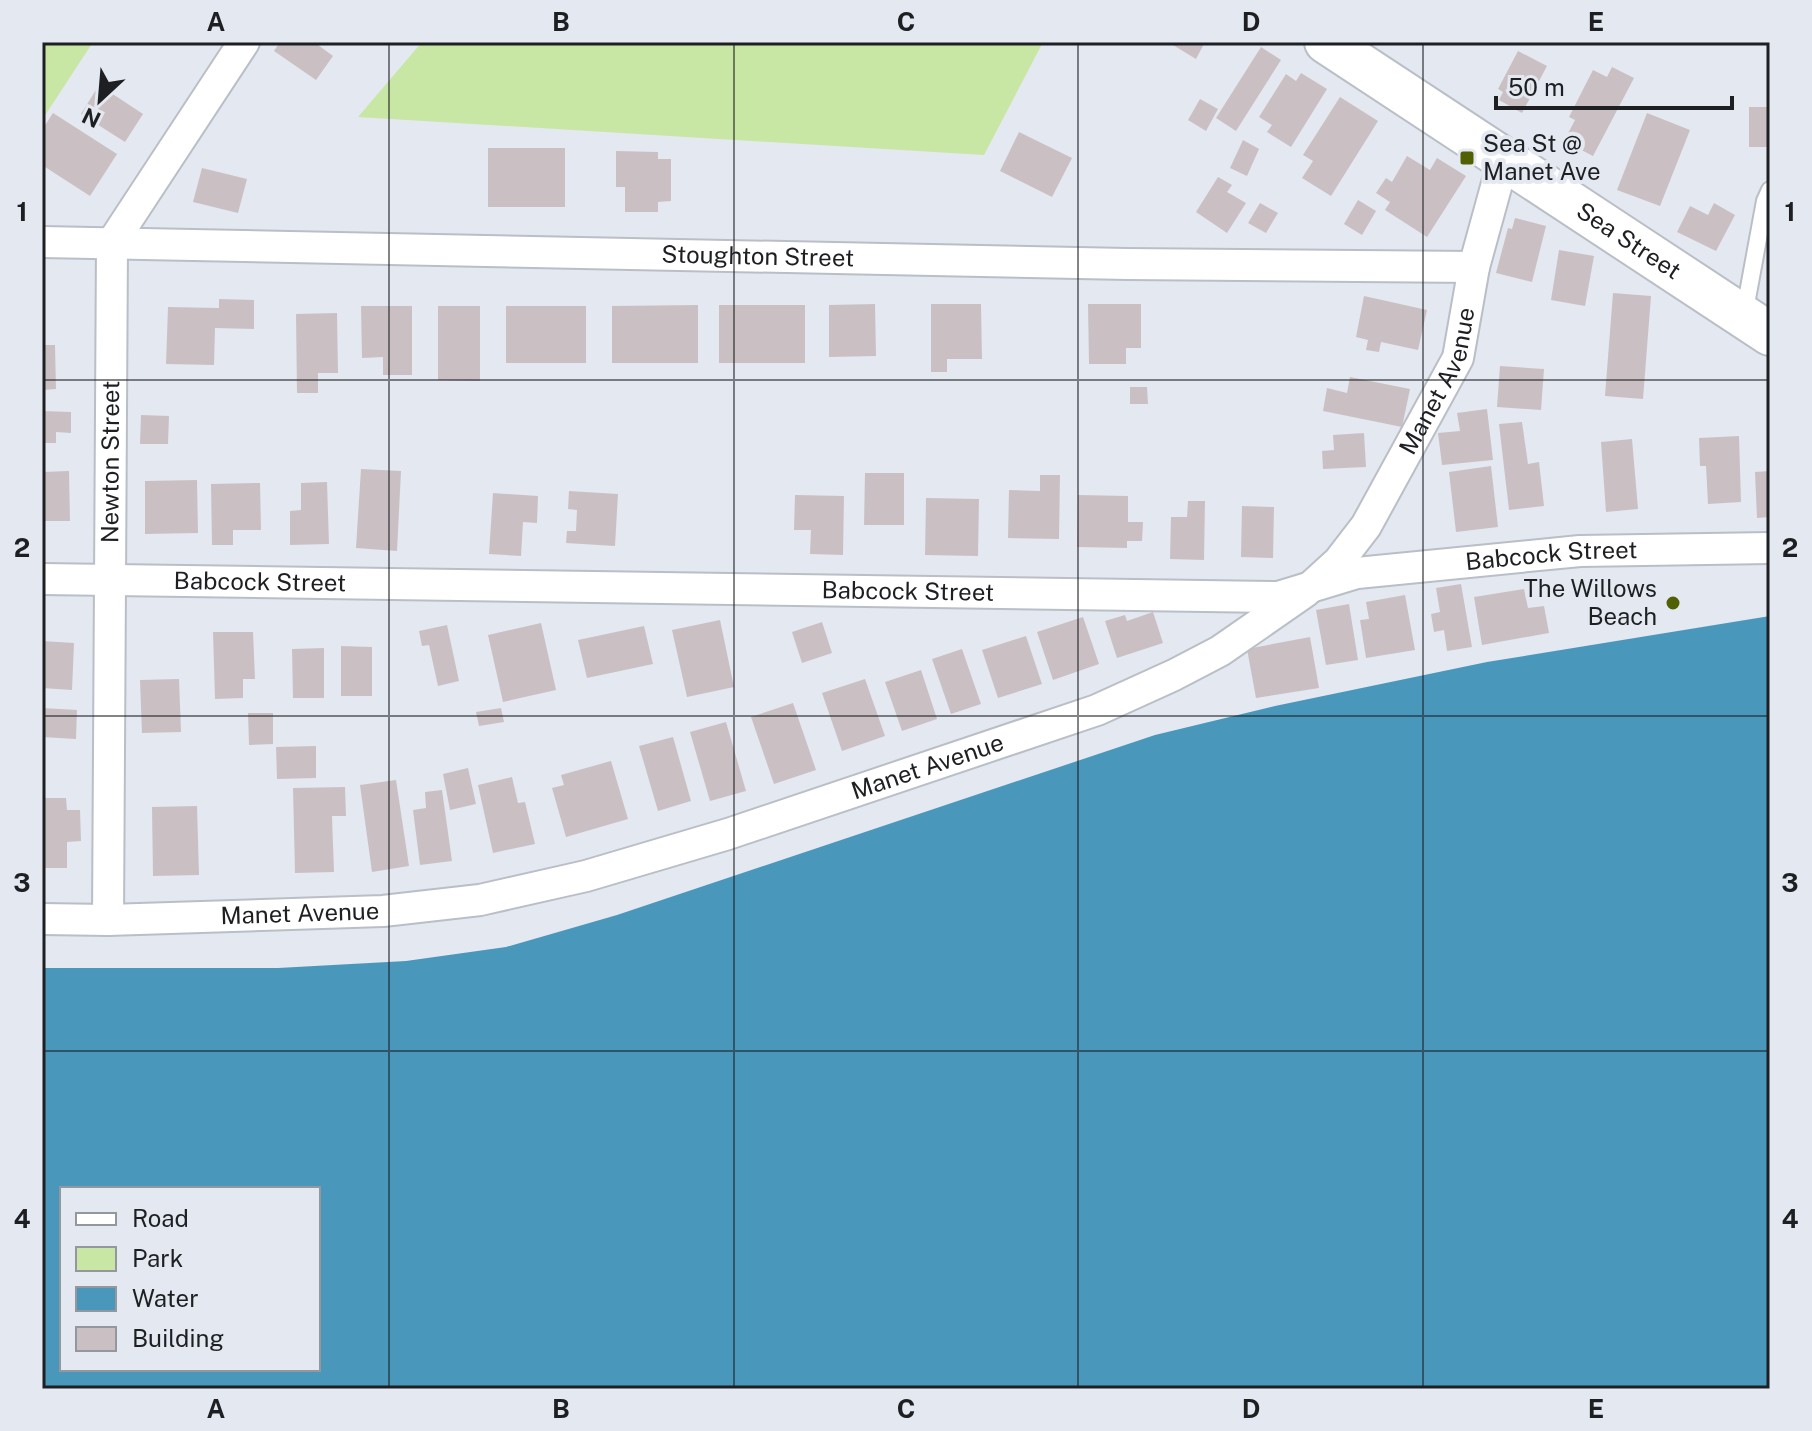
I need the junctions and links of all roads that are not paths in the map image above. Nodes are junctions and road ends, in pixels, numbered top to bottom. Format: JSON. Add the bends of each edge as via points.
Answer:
{"nodes":[{"id":1,"x":244,"y":42,"type":"edge"},
{"id":2,"x":1326,"y":42,"type":"edge"},
{"id":3,"x":1504,"y":158,"type":"junction"},
{"id":4,"x":1770,"y":190,"type":"edge"},
{"id":5,"x":42,"y":242,"type":"edge"},
{"id":6,"x":112,"y":243,"type":"junction"},
{"id":7,"x":1474,"y":267,"type":"junction"},
{"id":8,"x":1757,"y":325,"type":"edge"},
{"id":9,"x":1770,"y":548,"type":"edge"},
{"id":10,"x":42,"y":579,"type":"edge"},
{"id":11,"x":108,"y":579,"type":"junction"},
{"id":12,"x":1305,"y":592,"type":"junction"},
{"id":13,"x":42,"y":919,"type":"edge"},
{"id":14,"x":108,"y":920,"type":"junction"}],
"edges":[{"from":1,"to":6,"type":"street"},
{"from":2,"to":3,"type":"main road","name":"Sea Street"},
{"from":3,"to":7,"type":"street","name":"Manet Avenue"},
{"from":3,"to":8,"type":"main road","name":"Sea Street"},
{"from":4,"to":8,"type":"lane"},
{"from":5,"to":6,"type":"street","name":"Stoughton Street"},
{"from":6,"to":7,"type":"street","name":"Stoughton Street"},
{"from":6,"to":11,"type":"street","name":"Newton Street"},
{"from":7,"to":12,"type":"street","name":"Manet Avenue","via":[[1458,358],[1366,526]]},
{"from":9,"to":12,"type":"street","name":"Babcock Street","via":[[1580,551],[1357,573]]},
{"from":10,"to":11,"type":"street","name":"Babcock Street"},
{"from":11,"to":12,"type":"street","name":"Babcock Street","via":[[1278,597]]},
{"from":11,"to":14,"type":"street","name":"Newton Street"},
{"from":12,"to":14,"type":"street","name":"Manet Avenue","via":[[1220,651],[1097,710],[586,876],[480,900],[383,911]]},
{"from":13,"to":14,"type":"street","name":"Manet Avenue"}]}
